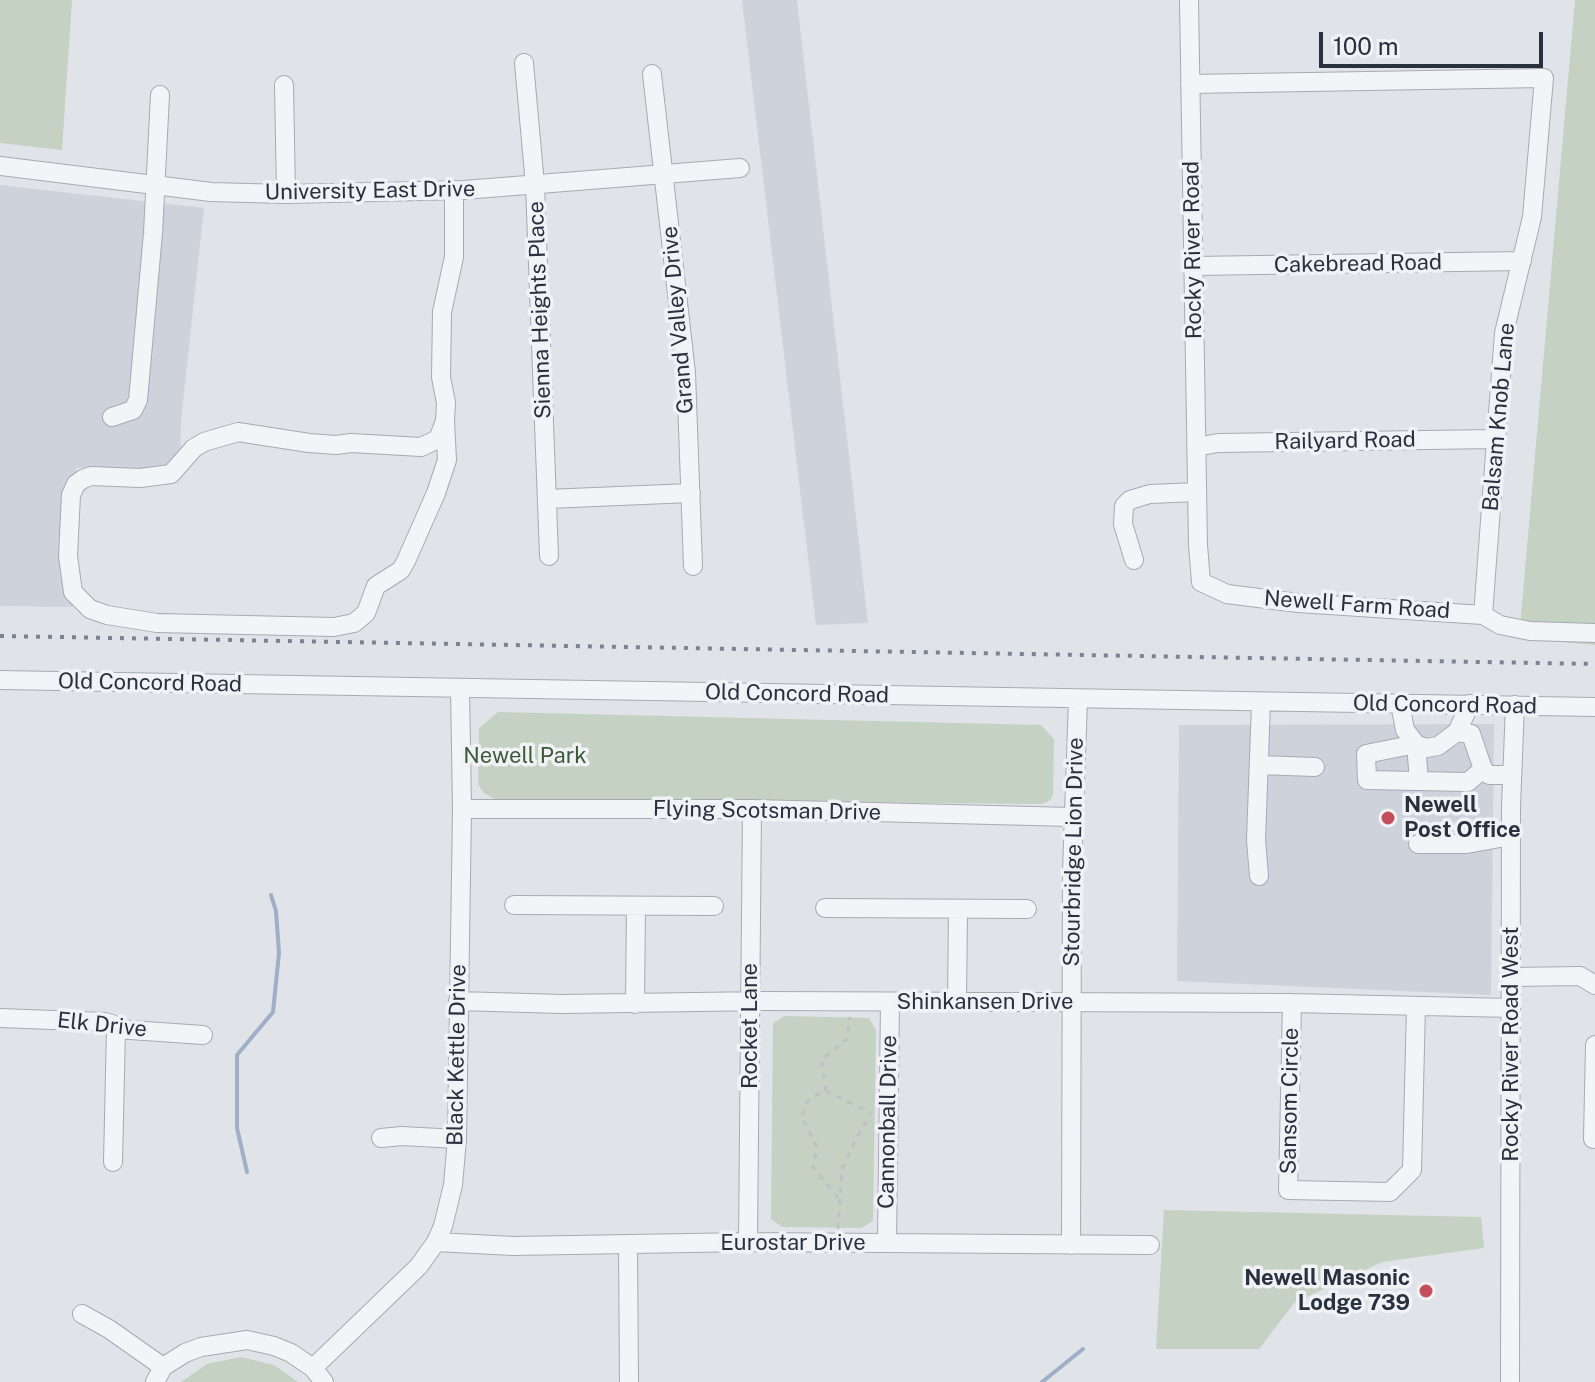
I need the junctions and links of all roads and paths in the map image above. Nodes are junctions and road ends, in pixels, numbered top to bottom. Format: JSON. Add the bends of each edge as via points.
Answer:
{"nodes":[{"id":1,"x":1189,"y":0,"type":"edge"},
{"id":2,"x":524,"y":63,"type":"dead end"},
{"id":3,"x":652,"y":74,"type":"dead end"},
{"id":4,"x":1190,"y":84,"type":"junction"},
{"id":5,"x":284,"y":85,"type":"dead end"},
{"id":6,"x":160,"y":95,"type":"dead end"},
{"id":7,"x":0,"y":166,"type":"edge"},
{"id":8,"x":740,"y":168,"type":"dead end"},
{"id":9,"x":664,"y":174,"type":"junction"},
{"id":10,"x":156,"y":185,"type":"junction"},
{"id":11,"x":535,"y":185,"type":"junction"},
{"id":12,"x":454,"y":191,"type":"junction"},
{"id":13,"x":286,"y":194,"type":"junction"},
{"id":14,"x":1522,"y":261,"type":"junction"},
{"id":15,"x":1194,"y":266,"type":"junction"},
{"id":16,"x":112,"y":417,"type":"dead end"},
{"id":17,"x":445,"y":421,"type":"junction"},
{"id":18,"x":1495,"y":439,"type":"junction"},
{"id":19,"x":1196,"y":447,"type":"junction"},
{"id":20,"x":691,"y":493,"type":"junction"},
{"id":21,"x":1198,"y":496,"type":"junction"},
{"id":22,"x":547,"y":499,"type":"junction"},
{"id":23,"x":549,"y":556,"type":"dead end"},
{"id":24,"x":1134,"y":560,"type":"dead end"},
{"id":25,"x":693,"y":566,"type":"dead end"},
{"id":26,"x":1483,"y":615,"type":"junction"},
{"id":27,"x":1595,"y":633,"type":"edge"},
{"id":28,"x":0,"y":680,"type":"edge"},
{"id":29,"x":460,"y":688,"type":"junction"},
{"id":30,"x":1078,"y":699,"type":"junction"},
{"id":31,"x":1261,"y":703,"type":"junction"},
{"id":32,"x":1400,"y":703,"type":"junction"},
{"id":33,"x":1470,"y":704,"type":"junction"},
{"id":34,"x":1515,"y":705,"type":"junction"},
{"id":35,"x":1595,"y":707,"type":"edge"},
{"id":36,"x":1457,"y":732,"type":"junction"},
{"id":37,"x":1416,"y":744,"type":"junction"},
{"id":38,"x":1259,"y":765,"type":"junction"},
{"id":39,"x":1315,"y":767,"type":"dead end"},
{"id":40,"x":1483,"y":769,"type":"junction"},
{"id":41,"x":1512,"y":775,"type":"junction"},
{"id":42,"x":1419,"y":781,"type":"junction"},
{"id":43,"x":462,"y":809,"type":"junction"},
{"id":44,"x":752,"y":809,"type":"junction"},
{"id":45,"x":1072,"y":817,"type":"junction"},
{"id":46,"x":1511,"y":836,"type":"junction"},
{"id":47,"x":1418,"y":844,"type":"dead end"},
{"id":48,"x":1259,"y":876,"type":"dead end"},
{"id":49,"x":514,"y":905,"type":"dead end"},
{"id":50,"x":636,"y":906,"type":"junction"},
{"id":51,"x":714,"y":906,"type":"dead end"},
{"id":52,"x":825,"y":908,"type":"dead end"},
{"id":53,"x":958,"y":909,"type":"junction"},
{"id":54,"x":1027,"y":909,"type":"dead end"},
{"id":55,"x":1511,"y":977,"type":"junction"},
{"id":56,"x":1595,"y":985,"type":"edge"},
{"id":57,"x":458,"y":1001,"type":"junction"},
{"id":58,"x":750,"y":1001,"type":"junction"},
{"id":59,"x":890,"y":1002,"type":"junction"},
{"id":60,"x":957,"y":1002,"type":"junction"},
{"id":61,"x":1071,"y":1002,"type":"junction"},
{"id":62,"x":1292,"y":1003,"type":"junction"},
{"id":63,"x":635,"y":1004,"type":"junction"},
{"id":64,"x":1416,"y":1006,"type":"junction"},
{"id":65,"x":1511,"y":1008,"type":"junction"},
{"id":66,"x":851,"y":1015,"type":"dead end"},
{"id":67,"x":0,"y":1018,"type":"edge"},
{"id":68,"x":116,"y":1029,"type":"junction"},
{"id":69,"x":203,"y":1035,"type":"dead end"},
{"id":70,"x":1595,"y":1045,"type":"edge"},
{"id":71,"x":826,"y":1091,"type":"junction"},
{"id":72,"x":381,"y":1138,"type":"dead end"},
{"id":73,"x":457,"y":1139,"type":"junction"},
{"id":74,"x":1593,"y":1139,"type":"dead end"},
{"id":75,"x":113,"y":1162,"type":"dead end"},
{"id":76,"x":838,"y":1198,"type":"junction"},
{"id":77,"x":838,"y":1232,"type":"dead end"},
{"id":78,"x":436,"y":1242,"type":"junction"},
{"id":79,"x":748,"y":1242,"type":"junction"},
{"id":80,"x":887,"y":1242,"type":"junction"},
{"id":81,"x":628,"y":1245,"type":"junction"},
{"id":82,"x":1071,"y":1245,"type":"junction"},
{"id":83,"x":1150,"y":1245,"type":"dead end"},
{"id":84,"x":82,"y":1314,"type":"dead end"},
{"id":85,"x":159,"y":1375,"type":"edge"},
{"id":86,"x":318,"y":1375,"type":"edge"},
{"id":87,"x":629,"y":1382,"type":"edge"},
{"id":88,"x":1510,"y":1382,"type":"edge"}],
"edges":[{"from":1,"to":4,"type":"street","name":"Rocky River Road"},
{"from":2,"to":11,"type":"street","name":"Sienna Heights Place"},
{"from":3,"to":9,"type":"street","name":"Grand Valley Drive"},
{"from":4,"to":14,"type":"street","name":"Balsam Knob Lane","via":[[1544,78],[1532,217]]},
{"from":4,"to":15,"type":"street","name":"Rocky River Road"},
{"from":5,"to":13,"type":"street"},
{"from":6,"to":10,"type":"street"},
{"from":7,"to":10,"type":"street","name":"University East Drive"},
{"from":8,"to":9,"type":"street","name":"University East Drive"},
{"from":9,"to":11,"type":"street","name":"University East Drive"},
{"from":9,"to":20,"type":"street","name":"Grand Valley Drive","via":[[686,373]]},
{"from":10,"to":13,"type":"street","name":"University East Drive"},
{"from":10,"to":16,"type":"street","via":[[138,400],[133,410]]},
{"from":11,"to":12,"type":"street","name":"University East Drive"},
{"from":11,"to":22,"type":"street","name":"Sienna Heights Place"},
{"from":12,"to":13,"type":"street","name":"University East Drive"},
{"from":12,"to":17,"type":"street","via":[[454,257],[442,312]]},
{"from":14,"to":15,"type":"street","name":"Cakebread Road"},
{"from":14,"to":18,"type":"street","name":"Balsam Knob Lane","via":[[1504,333]]},
{"from":15,"to":19,"type":"street","name":"Rocky River Road"},
{"from":17,"to":17,"type":"street","via":[[447,460],[418,534],[401,570],[376,586],[366,613],[354,623],[157,623],[90,609],[73,592],[68,556],[71,495],[83,479],[171,474],[194,448],[238,432],[309,443],[421,447],[438,439]]},
{"from":18,"to":19,"type":"street","name":"Railyard Road"},
{"from":18,"to":26,"type":"street","name":"Balsam Knob Lane"},
{"from":19,"to":21,"type":"street","name":"Rocky River Road"},
{"from":20,"to":22,"type":"street"},
{"from":20,"to":25,"type":"street","name":"Grand Valley Drive"},
{"from":21,"to":24,"type":"street","via":[[1150,494],[1130,500],[1122,513]]},
{"from":21,"to":26,"type":"street","name":"Newell Farm Road","via":[[1201,582],[1227,594]]},
{"from":22,"to":23,"type":"street","name":"Sienna Heights Place"},
{"from":26,"to":27,"type":"street","name":"Newell Farm Road","via":[[1530,631]]},
{"from":28,"to":29,"type":"street","name":"Old Concord Road"},
{"from":29,"to":30,"type":"street","name":"Old Concord Road"},
{"from":29,"to":43,"type":"street","name":"Black Kettle Drive"},
{"from":30,"to":31,"type":"street","name":"Old Concord Road"},
{"from":30,"to":45,"type":"street","name":"Stourbridge Lion Drive"},
{"from":31,"to":32,"type":"street","name":"Old Concord Road"},
{"from":31,"to":38,"type":"street"},
{"from":32,"to":33,"type":"street","name":"Old Concord Road"},
{"from":32,"to":37,"type":"street","via":[[1405,730]]},
{"from":33,"to":34,"type":"street","name":"Old Concord Road"},
{"from":33,"to":36,"type":"street"},
{"from":34,"to":35,"type":"street","name":"Old Concord Road"},
{"from":34,"to":41,"type":"street","name":"Rocky River Road West"},
{"from":36,"to":37,"type":"street","via":[[1438,746]]},
{"from":36,"to":40,"type":"street","via":[[1471,734]]},
{"from":37,"to":42,"type":"street"},
{"from":37,"to":42,"type":"street","via":[[1366,754],[1367,780]]},
{"from":38,"to":39,"type":"street"},
{"from":38,"to":48,"type":"street"},
{"from":40,"to":41,"type":"street","via":[[1489,775]]},
{"from":40,"to":42,"type":"street","via":[[1468,782]]},
{"from":41,"to":46,"type":"street","name":"Rocky River Road West"},
{"from":43,"to":44,"type":"street","name":"Flying Scotsman Drive"},
{"from":43,"to":57,"type":"street","name":"Black Kettle Drive"},
{"from":44,"to":45,"type":"street","name":"Flying Scotsman Drive"},
{"from":44,"to":58,"type":"street","name":"Rocket Lane"},
{"from":45,"to":61,"type":"street","name":"Stourbridge Lion Drive"},
{"from":46,"to":47,"type":"street","via":[[1467,844]]},
{"from":46,"to":55,"type":"street","name":"Rocky River Road West"},
{"from":49,"to":50,"type":"street"},
{"from":50,"to":51,"type":"street"},
{"from":50,"to":63,"type":"street"},
{"from":52,"to":53,"type":"street"},
{"from":53,"to":54,"type":"street"},
{"from":53,"to":60,"type":"street"},
{"from":55,"to":56,"type":"street","via":[[1580,976]]},
{"from":55,"to":65,"type":"street","name":"Rocky River Road West"},
{"from":57,"to":63,"type":"street","name":"Shinkansen Drive"},
{"from":57,"to":73,"type":"street","name":"Black Kettle Drive"},
{"from":58,"to":59,"type":"street","name":"Shinkansen Drive"},
{"from":58,"to":63,"type":"street","name":"Shinkansen Drive"},
{"from":58,"to":79,"type":"street","name":"Rocket Lane"},
{"from":59,"to":60,"type":"street","name":"Shinkansen Drive"},
{"from":59,"to":80,"type":"street","name":"Cannonball Drive"},
{"from":60,"to":61,"type":"street","name":"Shinkansen Drive"},
{"from":61,"to":62,"type":"street","name":"Shinkansen Drive"},
{"from":61,"to":82,"type":"street","name":"Stourbridge Lion Drive"},
{"from":62,"to":64,"type":"street","name":"Shinkansen Drive"},
{"from":62,"to":64,"type":"street","name":"Sansom Circle","via":[[1288,1190],[1390,1192],[1412,1170]]},
{"from":64,"to":65,"type":"street","name":"Shinkansen Drive"},
{"from":65,"to":88,"type":"street","name":"Rocky River Road West"},
{"from":66,"to":71,"type":"path","via":[[847,1039],[821,1060]]},
{"from":67,"to":68,"type":"street","name":"Elk Drive","via":[[105,1022]]},
{"from":68,"to":69,"type":"street","name":"Elk Drive"},
{"from":68,"to":75,"type":"street"},
{"from":70,"to":74,"type":"street"},
{"from":71,"to":76,"type":"path","via":[[808,1099],[802,1118],[817,1147],[813,1167]]},
{"from":71,"to":76,"type":"path","via":[[875,1115],[862,1127],[842,1169]]},
{"from":72,"to":73,"type":"street"},
{"from":73,"to":78,"type":"street","name":"Black Kettle Drive","via":[[453,1185]]},
{"from":76,"to":77,"type":"path"},
{"from":78,"to":81,"type":"street","name":"Eurostar Drive"},
{"from":78,"to":86,"type":"street","name":"Black Kettle Drive"},
{"from":79,"to":80,"type":"street","name":"Eurostar Drive"},
{"from":79,"to":81,"type":"street","name":"Eurostar Drive"},
{"from":80,"to":82,"type":"street","name":"Eurostar Drive"},
{"from":81,"to":87,"type":"street"},
{"from":82,"to":83,"type":"street","name":"Eurostar Drive"},
{"from":84,"to":85,"type":"street","via":[[109,1329]]},
{"from":85,"to":86,"type":"street","via":[[201,1347],[247,1340],[291,1353]]}]}
